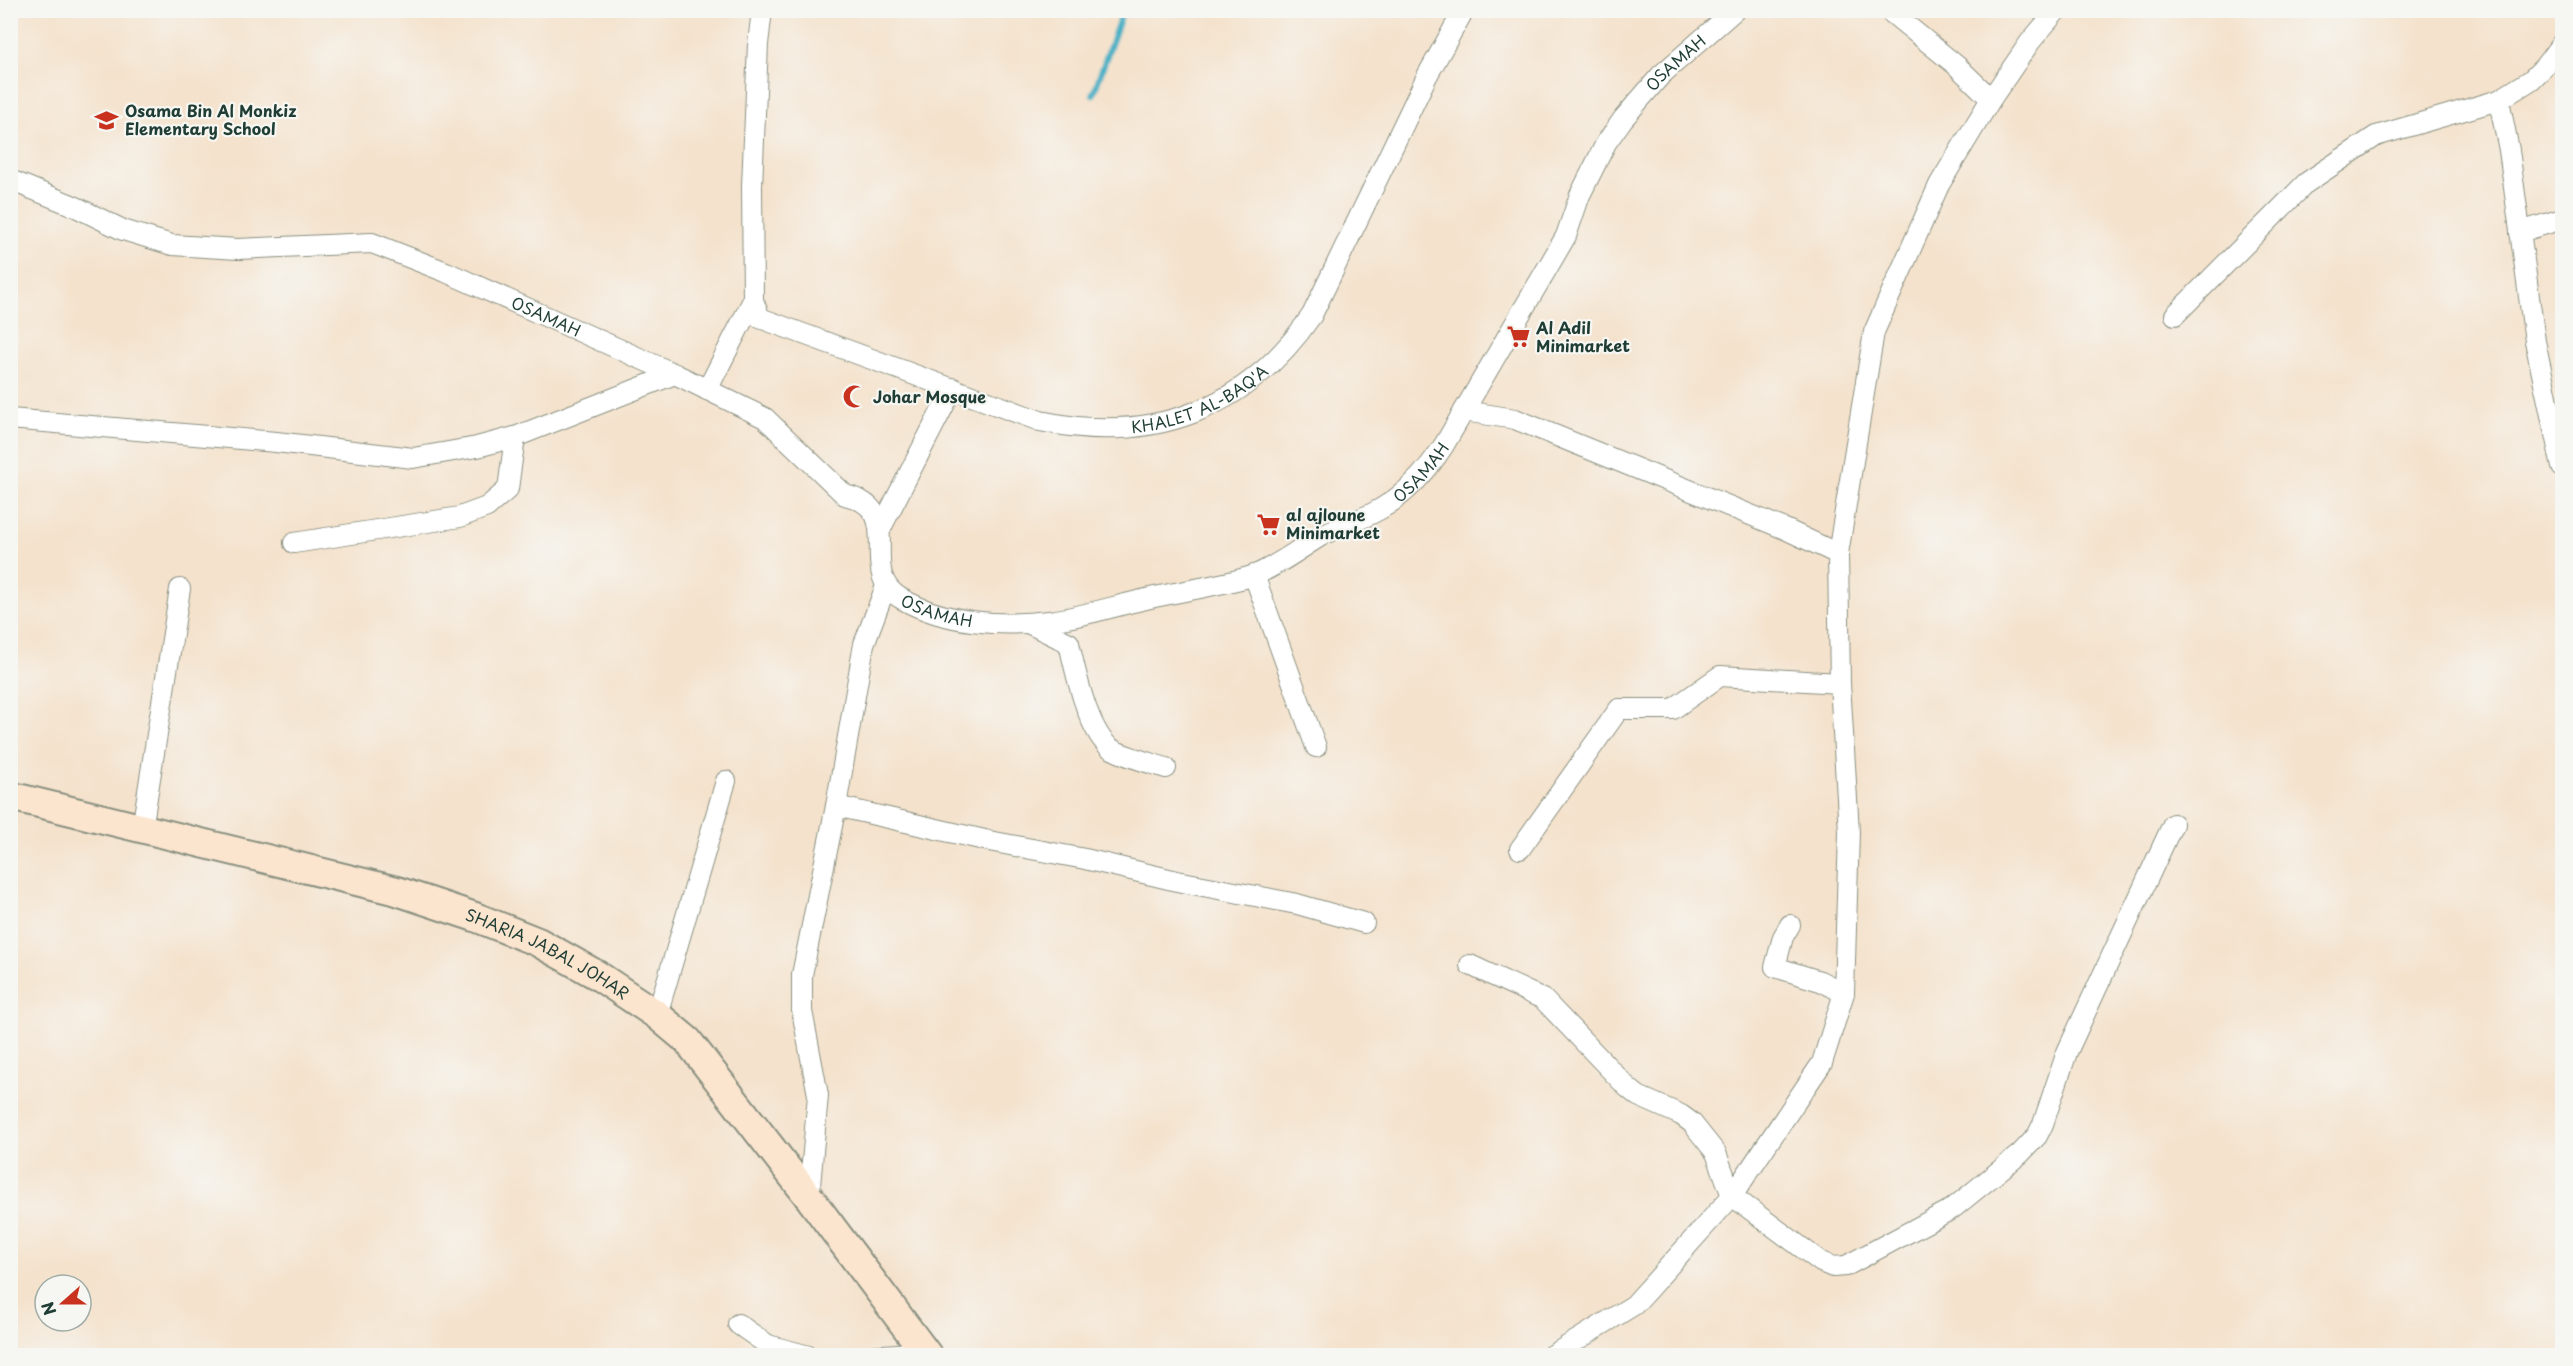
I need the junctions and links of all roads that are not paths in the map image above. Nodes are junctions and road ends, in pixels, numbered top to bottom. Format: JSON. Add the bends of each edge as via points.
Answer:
{"nodes":[{"id":1,"x":762,"y":10,"type":"edge"},
{"id":2,"x":1464,"y":10,"type":"edge"},
{"id":3,"x":1735,"y":10,"type":"edge"},
{"id":4,"x":1888,"y":10,"type":"edge"},
{"id":5,"x":2057,"y":10,"type":"edge"},
{"id":6,"x":2562,"y":43,"type":"edge"},
{"id":7,"x":1991,"y":99,"type":"junction"},
{"id":8,"x":2499,"y":100,"type":"junction"},
{"id":9,"x":10,"y":180,"type":"edge"},
{"id":10,"x":2562,"y":219,"type":"edge"},
{"id":11,"x":2520,"y":232,"type":"junction"},
{"id":12,"x":753,"y":300,"type":"junction"},
{"id":13,"x":2175,"y":315,"type":"dead end"},
{"id":14,"x":675,"y":374,"type":"junction"},
{"id":15,"x":953,"y":388,"type":"junction"},
{"id":16,"x":707,"y":390,"type":"junction"},
{"id":17,"x":1464,"y":411,"type":"junction"},
{"id":18,"x":10,"y":419,"type":"edge"},
{"id":19,"x":515,"y":436,"type":"junction"},
{"id":20,"x":2562,"y":467,"type":"edge"},
{"id":21,"x":880,"y":530,"type":"junction"},
{"id":22,"x":294,"y":543,"type":"dead end"},
{"id":23,"x":1838,"y":554,"type":"junction"},
{"id":24,"x":1254,"y":575,"type":"junction"},
{"id":25,"x":886,"y":586,"type":"junction"},
{"id":26,"x":180,"y":590,"type":"dead end"},
{"id":27,"x":1028,"y":623,"type":"junction"},
{"id":28,"x":1840,"y":683,"type":"junction"},
{"id":29,"x":1316,"y":747,"type":"dead end"},
{"id":30,"x":1166,"y":768,"type":"dead end"},
{"id":31,"x":726,"y":781,"type":"dead end"},
{"id":32,"x":10,"y":796,"type":"edge"},
{"id":33,"x":836,"y":806,"type":"junction"},
{"id":34,"x":2173,"y":824,"type":"dead end"},
{"id":35,"x":142,"y":829,"type":"junction"},
{"id":36,"x":1520,"y":849,"type":"dead end"},
{"id":37,"x":1364,"y":923,"type":"dead end"},
{"id":38,"x":1790,"y":925,"type":"dead end"},
{"id":39,"x":1470,"y":964,"type":"dead end"},
{"id":40,"x":1844,"y":993,"type":"junction"},
{"id":41,"x":657,"y":1015,"type":"junction"},
{"id":42,"x":1732,"y":1196,"type":"junction"},
{"id":43,"x":809,"y":1197,"type":"junction"},
{"id":44,"x":738,"y":1324,"type":"dead end"},
{"id":45,"x":926,"y":1354,"type":"edge"},
{"id":46,"x":809,"y":1356,"type":"edge"},
{"id":47,"x":870,"y":1356,"type":"edge"},
{"id":48,"x":1551,"y":1356,"type":"edge"}],
"edges":[{"from":1,"to":12,"type":"street","via":[[752,186]]},
{"from":2,"to":15,"type":"street","name":"KHALET AL-BAQ'A","via":[[1427,76],[1312,315],[1283,353],[1246,385],[1182,418],[1114,430],[1040,421]]},
{"from":3,"to":17,"type":"street","name":"OSAMAH","via":[[1661,75],[1623,118],[1592,168],[1566,236]]},
{"from":4,"to":7,"type":"street"},
{"from":5,"to":7,"type":"street"},
{"from":6,"to":8,"type":"street","via":[[2531,80]]},
{"from":7,"to":23,"type":"street","via":[[1939,185],[1874,332]]},
{"from":8,"to":11,"type":"street"},
{"from":8,"to":13,"type":"street","via":[[2376,136],[2306,183]]},
{"from":9,"to":14,"type":"street","name":"OSAMAH","via":[[123,230],[172,245],[238,249],[372,243]]},
{"from":10,"to":11,"type":"street"},
{"from":11,"to":20,"type":"street","via":[[2535,341]]},
{"from":12,"to":15,"type":"street","name":"KHALET AL-BAQ'A","via":[[760,318]]},
{"from":12,"to":16,"type":"street"},
{"from":14,"to":16,"type":"street","name":"OSAMAH"},
{"from":14,"to":19,"type":"street"},
{"from":15,"to":21,"type":"street"},
{"from":16,"to":21,"type":"street","name":"OSAMAH","via":[[765,418],[845,495],[865,504],[875,515]]},
{"from":17,"to":23,"type":"street","via":[[1515,419]]},
{"from":17,"to":24,"type":"street","name":"OSAMAH","via":[[1435,459],[1408,489],[1374,513],[1337,527]]},
{"from":18,"to":19,"type":"street","via":[[413,458]]},
{"from":19,"to":22,"type":"street","via":[[508,489],[480,510],[460,518]]},
{"from":21,"to":25,"type":"street","name":"OSAMAH","via":[[878,561]]},
{"from":23,"to":28,"type":"street"},
{"from":24,"to":27,"type":"street","name":"OSAMAH"},
{"from":24,"to":29,"type":"street"},
{"from":25,"to":27,"type":"street","name":"OSAMAH","via":[[904,601],[949,616]]},
{"from":25,"to":33,"type":"street","via":[[864,644]]},
{"from":26,"to":35,"type":"street"},
{"from":27,"to":30,"type":"street","via":[[1068,642],[1088,711],[1109,748]]},
{"from":28,"to":36,"type":"street","via":[[1720,676],[1673,709],[1619,709]]},
{"from":28,"to":40,"type":"street","via":[[1849,832]]},
{"from":31,"to":41,"type":"street"},
{"from":32,"to":35,"type":"street","name":"SHARIA JABAL JOHAR"},
{"from":33,"to":37,"type":"street","via":[[1297,904]]},
{"from":33,"to":43,"type":"street","via":[[802,975],[802,1011],[818,1095]]},
{"from":34,"to":42,"type":"street","via":[[2067,1052],[2043,1124],[2020,1154],[1952,1209],[1846,1266],[1833,1267],[1821,1262]]},
{"from":35,"to":41,"type":"street","name":"SHARIA JABAL JOHAR","via":[[397,891],[476,917],[538,942]]},
{"from":38,"to":40,"type":"street","via":[[1775,967]]},
{"from":39,"to":42,"type":"street","via":[[1543,999],[1627,1087],[1692,1123],[1716,1153]]},
{"from":40,"to":42,"type":"street","via":[[1822,1063]]},
{"from":41,"to":43,"type":"street","name":"SHARIA JABAL JOHAR","via":[[688,1041]]},
{"from":42,"to":48,"type":"street","via":[[1634,1305]]},
{"from":43,"to":45,"type":"street","name":"SHARIA JABAL JOHAR"},
{"from":44,"to":46,"type":"street","via":[[768,1346]]},
{"from":45,"to":47,"type":"street"}]}
